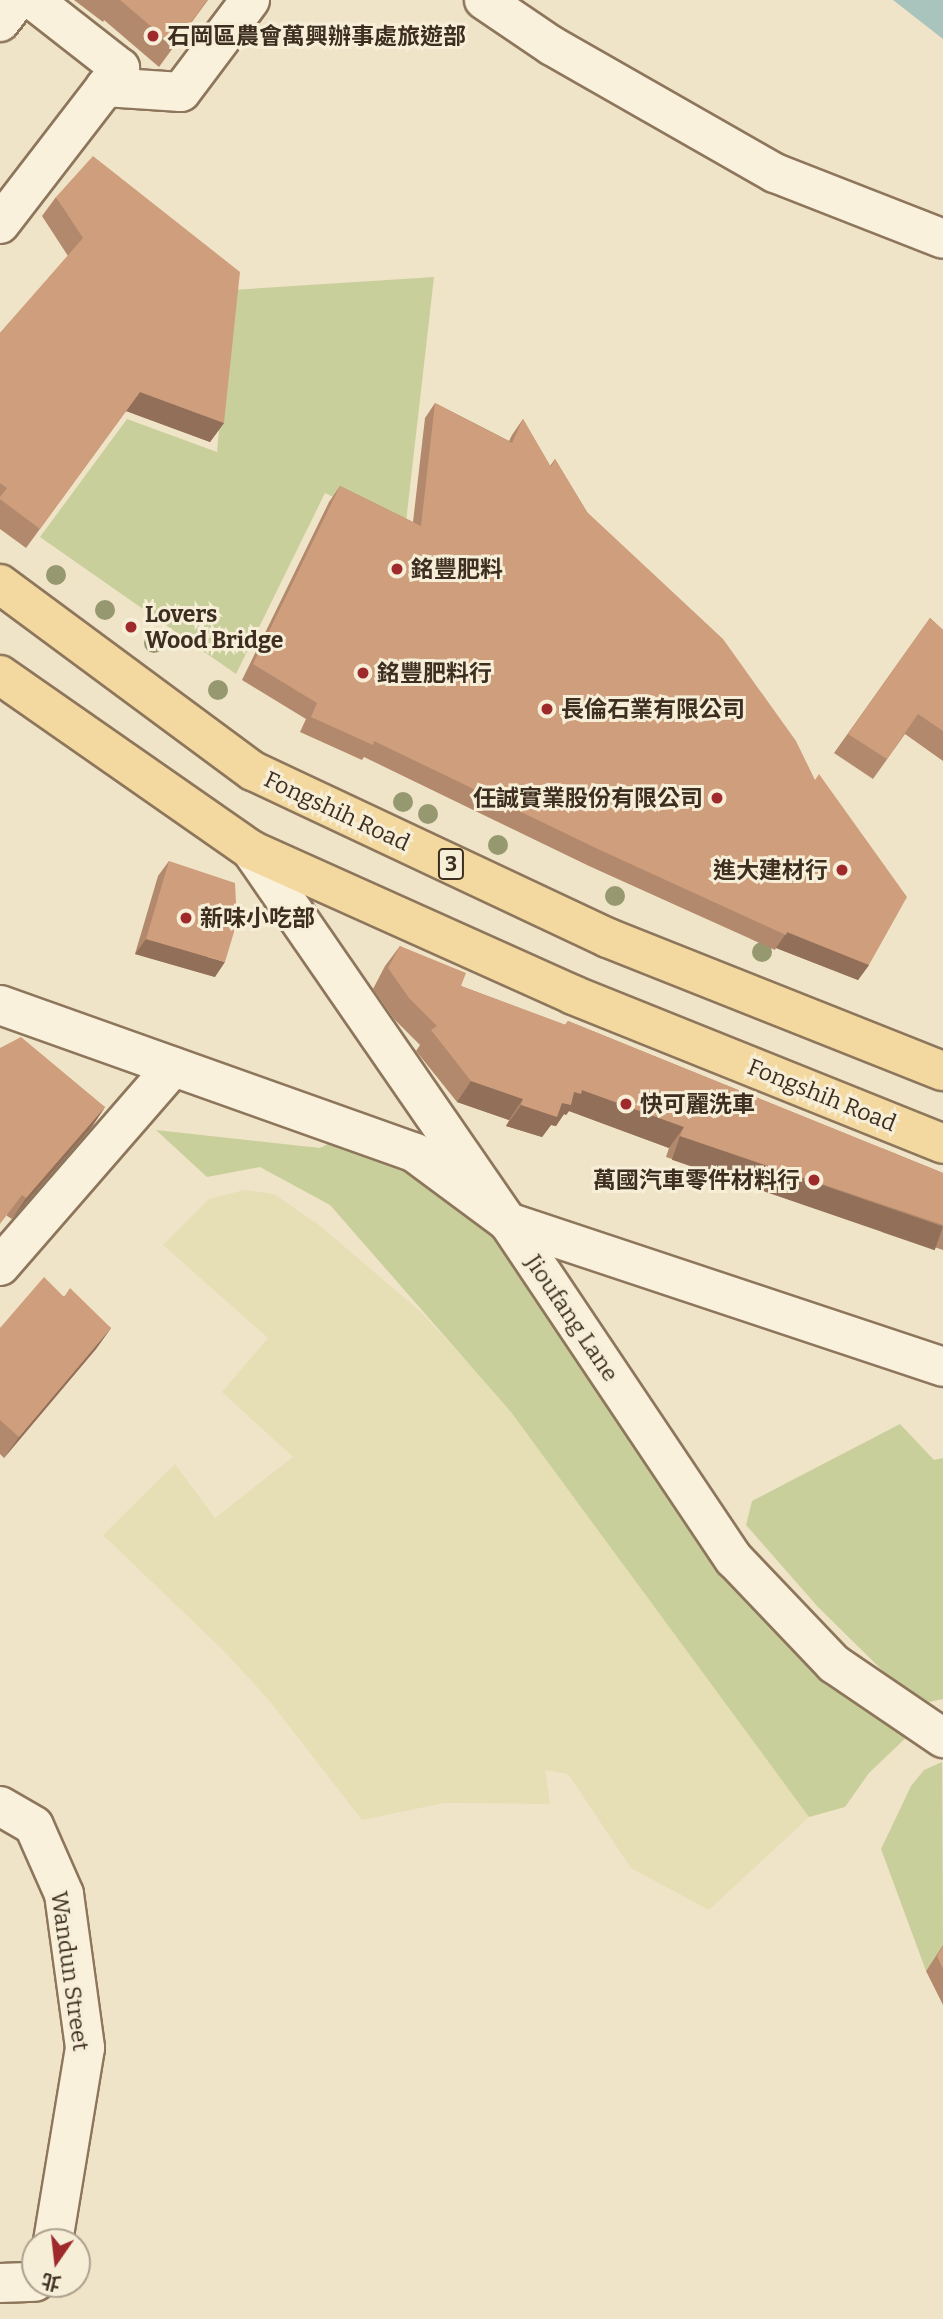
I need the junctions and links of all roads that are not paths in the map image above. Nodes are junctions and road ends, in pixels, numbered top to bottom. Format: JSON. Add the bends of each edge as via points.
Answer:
{"nodes":[{"id":1,"x":17,"y":0,"type":"edge"},
{"id":2,"x":33,"y":0,"type":"edge"},
{"id":3,"x":250,"y":0,"type":"edge"},
{"id":4,"x":484,"y":0,"type":"edge"},
{"id":5,"x":0,"y":22,"type":"edge"},
{"id":6,"x":105,"y":88,"type":"junction"},
{"id":7,"x":0,"y":224,"type":"edge"},
{"id":8,"x":943,"y":239,"type":"edge"},
{"id":9,"x":0,"y":584,"type":"edge"},
{"id":10,"x":0,"y":675,"type":"edge"},
{"id":11,"x":251,"y":850,"type":"junction"},
{"id":12,"x":0,"y":1005,"type":"edge"},
{"id":13,"x":173,"y":1067,"type":"junction"},
{"id":14,"x":943,"y":1070,"type":"edge"},
{"id":15,"x":943,"y":1143,"type":"edge"},
{"id":16,"x":508,"y":1222,"type":"junction"},
{"id":17,"x":0,"y":1266,"type":"edge"},
{"id":18,"x":943,"y":1367,"type":"edge"},
{"id":19,"x":943,"y":1738,"type":"edge"},
{"id":20,"x":0,"y":1806,"type":"edge"},
{"id":21,"x":55,"y":2228,"type":"edge"},
{"id":22,"x":21,"y":2282,"type":"edge"},
{"id":23,"x":0,"y":2283,"type":"edge"}],
"edges":[{"from":1,"to":5,"type":"street"},
{"from":2,"to":6,"type":"street","via":[[120,68]]},
{"from":3,"to":6,"type":"street","via":[[181,92]]},
{"from":4,"to":8,"type":"street","via":[[552,46],[775,173]]},
{"from":6,"to":7,"type":"street"},
{"from":9,"to":14,"type":"main road","name":"Fongshih Road","number":"3","via":[[253,771],[608,939]]},
{"from":10,"to":11,"type":"main road","name":"Fongshih Road"},
{"from":11,"to":15,"type":"main road","name":"Fongshih Road","via":[[573,995]]},
{"from":11,"to":16,"type":"street","name":"Jioufang Lane"},
{"from":12,"to":13,"type":"street"},
{"from":13,"to":16,"type":"street","via":[[415,1153]]},
{"from":13,"to":17,"type":"street"},
{"from":16,"to":18,"type":"street"},
{"from":16,"to":19,"type":"street","name":"Jioufang Lane","via":[[734,1559],[834,1664]]},
{"from":20,"to":21,"type":"street","name":"Wandun Street","via":[[34,1826],[64,1894],[85,2048]]},
{"from":22,"to":23,"type":"street"}]}
